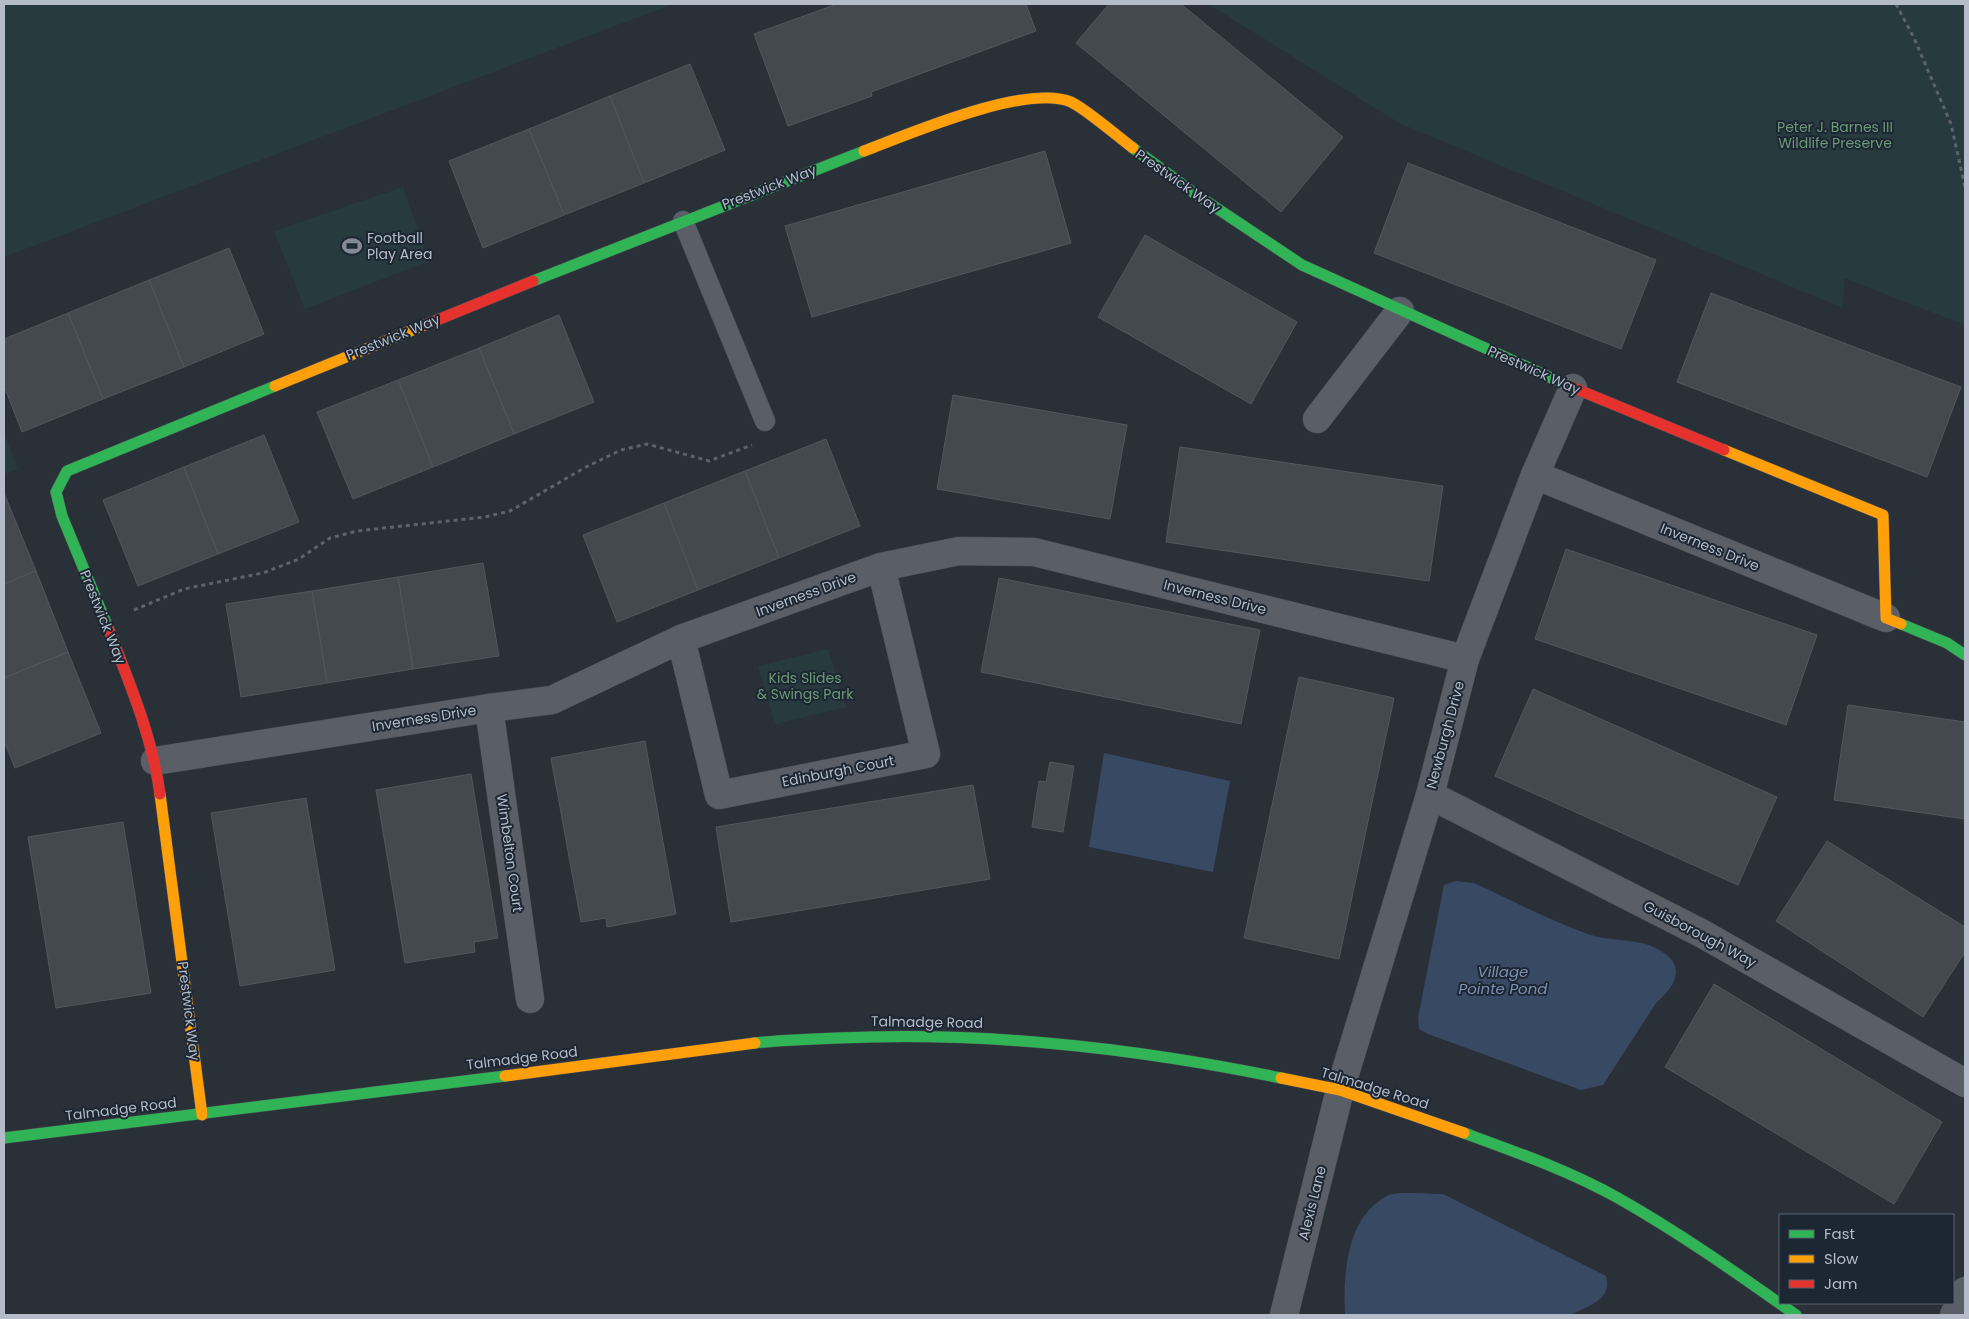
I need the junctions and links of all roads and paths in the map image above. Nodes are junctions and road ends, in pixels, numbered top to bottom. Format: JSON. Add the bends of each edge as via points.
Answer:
{"nodes":[{"id":1,"x":1896,"y":4,"type":"edge"},
{"id":2,"x":1965,"y":187,"type":"edge"},
{"id":3,"x":683,"y":221,"type":"junction"},
{"id":4,"x":1400,"y":311,"type":"junction"},
{"id":5,"x":1573,"y":388,"type":"junction"},
{"id":6,"x":1317,"y":419,"type":"dead end"},
{"id":7,"x":764,"y":421,"type":"joint"},
{"id":8,"x":1536,"y":475,"type":"junction"},
{"id":9,"x":881,"y":567,"type":"junction"},
{"id":10,"x":1886,"y":618,"type":"junction"},
{"id":11,"x":106,"y":622,"type":"junction"},
{"id":12,"x":681,"y":639,"type":"junction"},
{"id":13,"x":1965,"y":655,"type":"edge"},
{"id":14,"x":1465,"y":659,"type":"junction"},
{"id":15,"x":490,"y":708,"type":"junction"},
{"id":16,"x":155,"y":761,"type":"junction"},
{"id":17,"x":1430,"y":795,"type":"junction"},
{"id":18,"x":530,"y":999,"type":"dead end"},
{"id":19,"x":1965,"y":1083,"type":"edge"},
{"id":20,"x":1340,"y":1090,"type":"junction"},
{"id":21,"x":202,"y":1115,"type":"junction"},
{"id":22,"x":4,"y":1138,"type":"edge"},
{"id":23,"x":1965,"y":1291,"type":"edge"},
{"id":24,"x":1779,"y":1303,"type":"edge"},
{"id":25,"x":1780,"y":1304,"type":"edge"},
{"id":26,"x":1284,"y":1315,"type":"edge"},
{"id":27,"x":1796,"y":1315,"type":"edge"},
{"id":28,"x":1954,"y":1315,"type":"edge"}],
"edges":[{"from":1,"to":2,"type":"path","via":[[1951,124]]},
{"from":3,"to":4,"type":"street","name":"Prestwick Way","via":[[939,122],[1009,103],[1048,97],[1071,102],[1194,193],[1302,265]]},
{"from":3,"to":7,"type":"lane"},
{"from":3,"to":11,"type":"street","name":"Prestwick Way","via":[[67,471],[56,492],[62,516]]},
{"from":4,"to":5,"type":"street","name":"Prestwick Way"},
{"from":4,"to":6,"type":"street"},
{"from":5,"to":8,"type":"street","name":"Newburgh Drive"},
{"from":5,"to":10,"type":"street","name":"Prestwick Way","via":[[1883,515]]},
{"from":7,"to":11,"type":"path","via":[[772,436],[709,461],[648,444],[621,450],[510,511],[485,517],[357,531],[330,538],[299,559],[272,569],[184,589]]},
{"from":8,"to":10,"type":"street","name":"Inverness Drive"},
{"from":8,"to":14,"type":"street","name":"Newburgh Drive"},
{"from":9,"to":12,"type":"street","name":"Inverness Drive"},
{"from":9,"to":12,"type":"street","name":"Edinburgh Court","via":[[926,754],[719,795]]},
{"from":9,"to":14,"type":"street","name":"Inverness Drive","via":[[959,551],[1034,552]]},
{"from":10,"to":13,"type":"street","via":[[1947,643]]},
{"from":11,"to":16,"type":"street","name":"Prestwick Way","via":[[146,727]]},
{"from":12,"to":15,"type":"street","name":"Inverness Drive","via":[[552,700]]},
{"from":14,"to":17,"type":"street","name":"Newburgh Drive"},
{"from":15,"to":16,"type":"street","name":"Inverness Drive"},
{"from":15,"to":18,"type":"street","name":"Wimbelton Court"},
{"from":16,"to":21,"type":"street","name":"Prestwick Way"},
{"from":17,"to":19,"type":"street","name":"Guisborough Way","via":[[1701,933]]},
{"from":17,"to":20,"type":"street","name":"Newburgh Drive"},
{"from":20,"to":21,"type":"street","name":"Talmadge Road","via":[[1208,1063],[1100,1049],[1006,1038],[897,1035],[772,1041]]},
{"from":20,"to":24,"type":"street","name":"Talmadge Road","via":[[1522,1154],[1616,1197],[1685,1238]]},
{"from":20,"to":26,"type":"street","name":"Alexis Lane"},
{"from":21,"to":22,"type":"street","name":"Talmadge Road"},
{"from":23,"to":28,"type":"street"},
{"from":25,"to":27,"type":"street","name":"Talmadge Road"}]}
